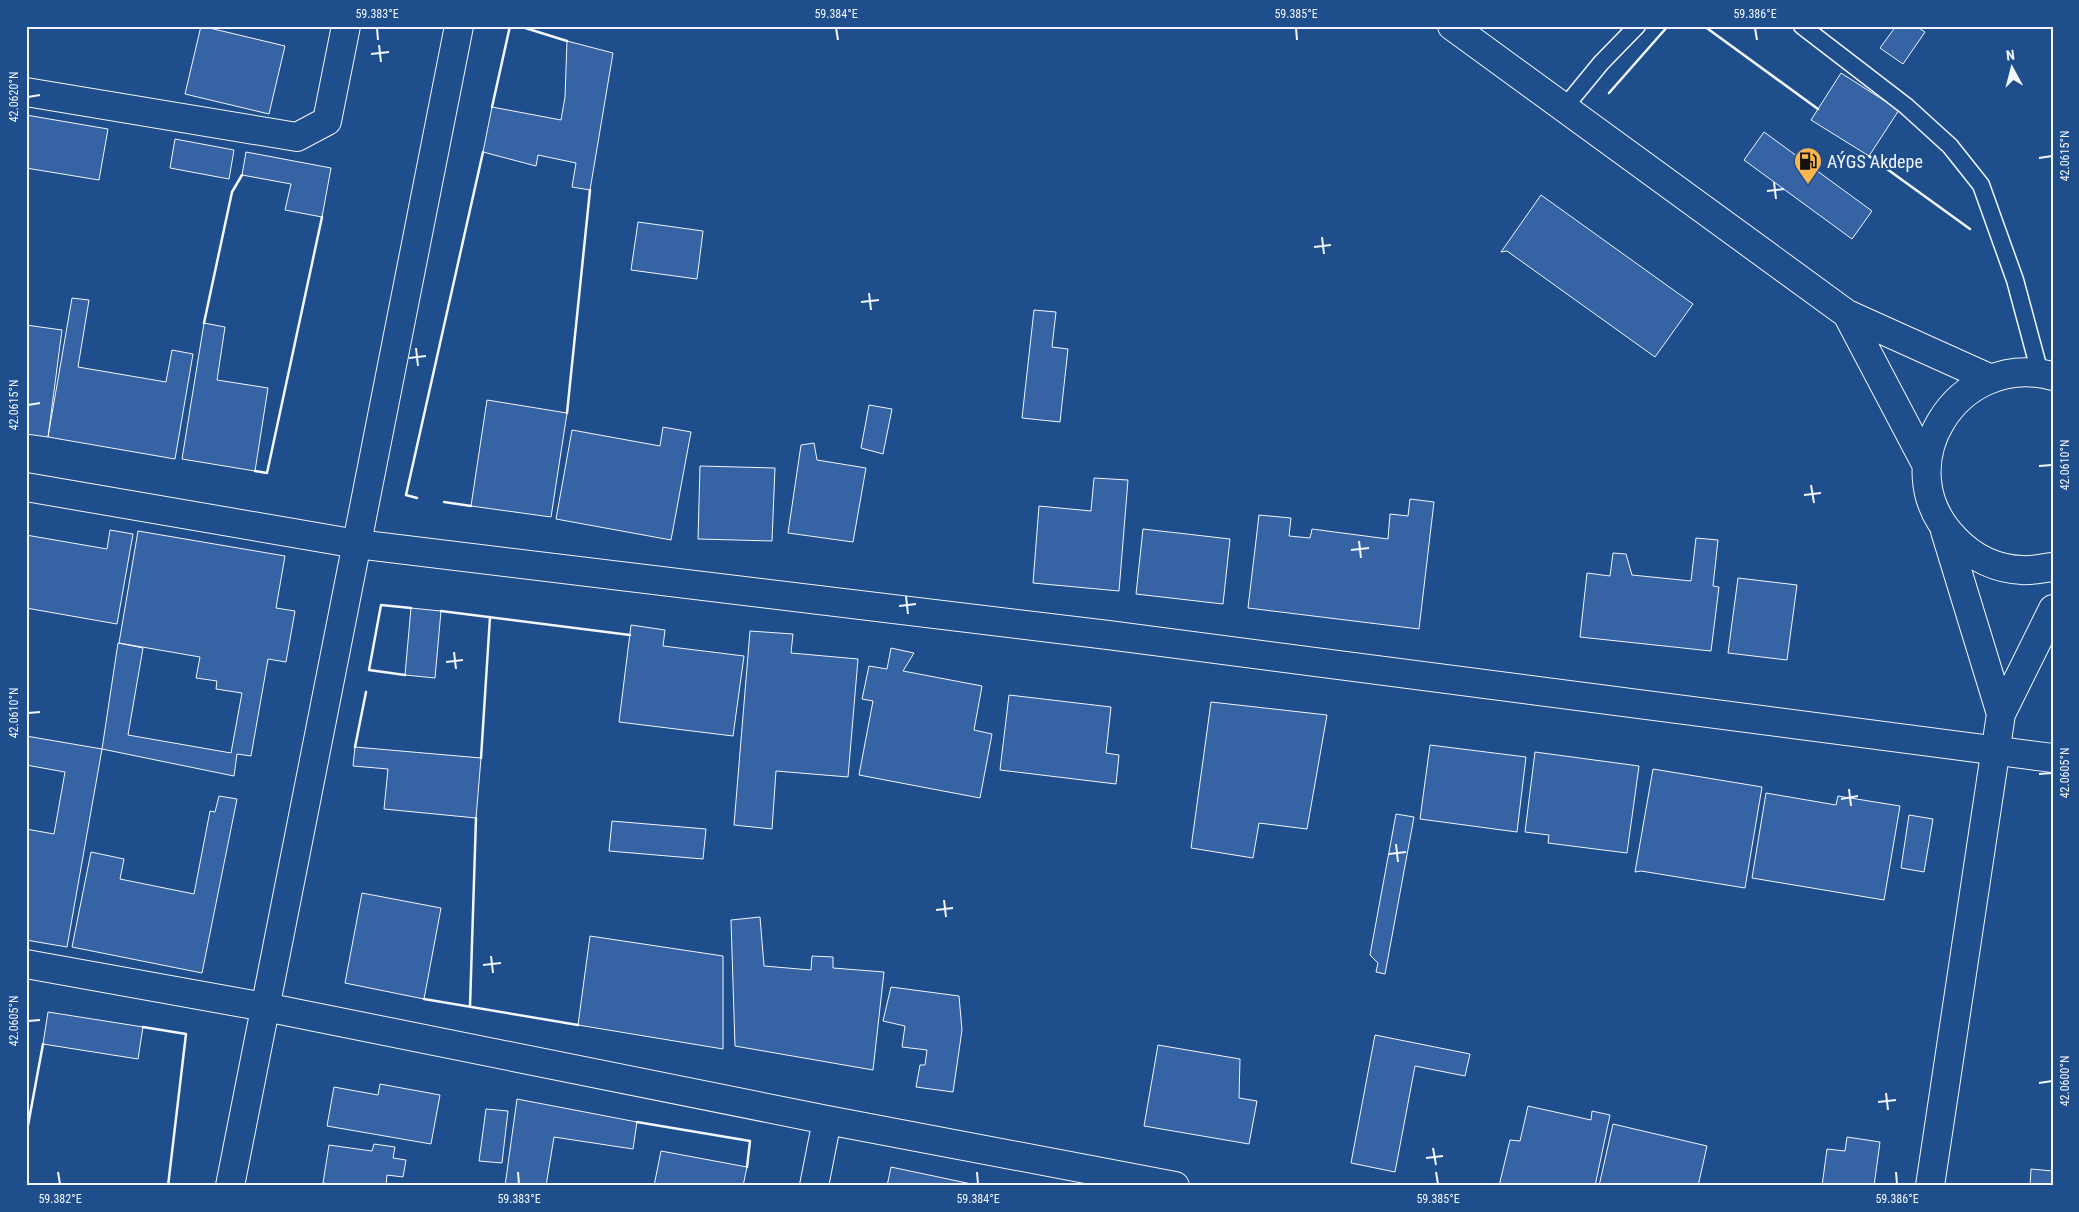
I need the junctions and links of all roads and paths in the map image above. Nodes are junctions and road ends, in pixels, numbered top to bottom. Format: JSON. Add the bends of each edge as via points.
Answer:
{"nodes":[{"id":1,"x":346,"y":26,"type":"edge"},
{"id":2,"x":459,"y":26,"type":"edge"},
{"id":3,"x":1452,"y":26,"type":"edge"},
{"id":4,"x":1637,"y":26,"type":"edge"},
{"id":5,"x":1802,"y":26,"type":"edge"},
{"id":6,"x":26,"y":92,"type":"edge"},
{"id":7,"x":1564,"y":108,"type":"junction"},
{"id":8,"x":1847,"y":314,"type":"junction"},
{"id":9,"x":2046,"y":374,"type":"edge"},
{"id":10,"x":1990,"y":378,"type":"junction"},
{"id":11,"x":1926,"y":464,"type":"junction"},
{"id":12,"x":26,"y":488,"type":"edge"},
{"id":13,"x":1945,"y":529,"type":"junction"},
{"id":14,"x":357,"y":544,"type":"junction"},
{"id":15,"x":2053,"y":567,"type":"edge"},
{"id":16,"x":2053,"y":609,"type":"edge"},
{"id":17,"x":2001,"y":714,"type":"junction"},
{"id":18,"x":1996,"y":750,"type":"junction"},
{"id":19,"x":2053,"y":758,"type":"edge"},
{"id":20,"x":26,"y":964,"type":"edge"},
{"id":21,"x":265,"y":1007,"type":"junction"},
{"id":22,"x":827,"y":1120,"type":"junction"},
{"id":23,"x":230,"y":1186,"type":"edge"},
{"id":24,"x":814,"y":1186,"type":"edge"},
{"id":25,"x":1175,"y":1186,"type":"edge"},
{"id":26,"x":1930,"y":1186,"type":"edge"}],
"edges":[{"from":1,"to":6,"type":"street","via":[[327,121],[297,137]]},
{"from":2,"to":14,"type":"street"},
{"from":3,"to":7,"type":"street"},
{"from":4,"to":7,"type":"lane"},
{"from":5,"to":9,"type":"lane","via":[[1906,106],[1950,146],[1981,185]]},
{"from":7,"to":8,"type":"street"},
{"from":8,"to":10,"type":"street"},
{"from":8,"to":11,"type":"street"},
{"from":9,"to":10,"type":"street","via":[[2014,372]]},
{"from":10,"to":11,"type":"street","via":[[1966,392],[1946,412],[1932,437]]},
{"from":11,"to":13,"type":"street","via":[[1927,486]]},
{"from":12,"to":14,"type":"street"},
{"from":13,"to":15,"type":"street","via":[[1966,551],[1993,565],[2023,570]]},
{"from":13,"to":17,"type":"street"},
{"from":14,"to":18,"type":"street","via":[[1108,635]]},
{"from":14,"to":21,"type":"street"},
{"from":16,"to":17,"type":"street"},
{"from":17,"to":18,"type":"street"},
{"from":18,"to":19,"type":"street"},
{"from":18,"to":26,"type":"street"},
{"from":20,"to":21,"type":"street"},
{"from":21,"to":22,"type":"street"},
{"from":21,"to":23,"type":"street"},
{"from":22,"to":24,"type":"street"},
{"from":22,"to":25,"type":"street"}]}
